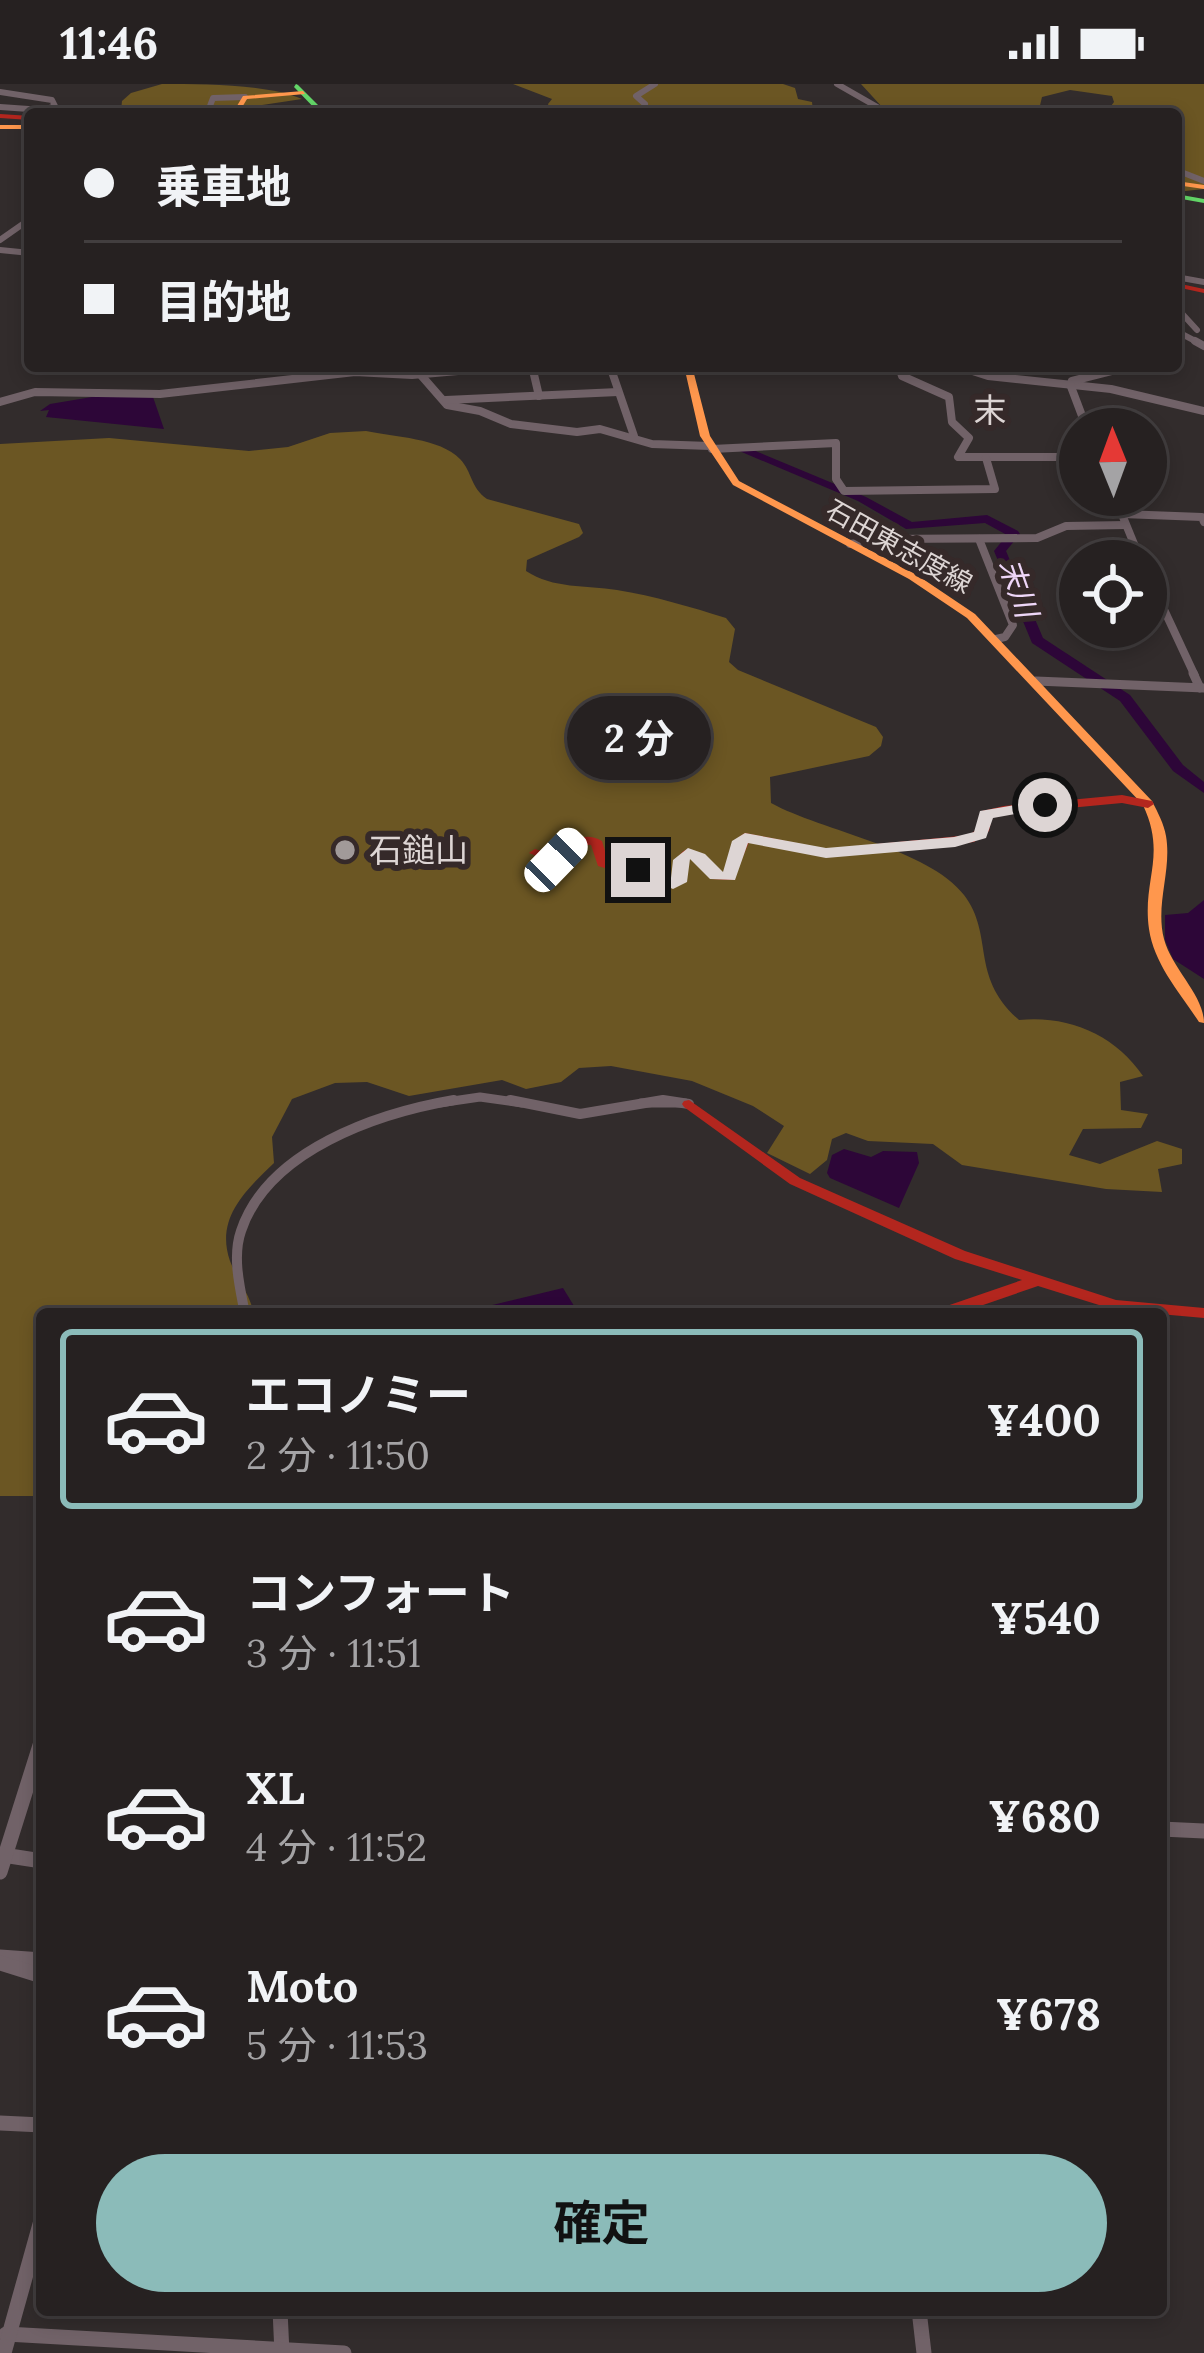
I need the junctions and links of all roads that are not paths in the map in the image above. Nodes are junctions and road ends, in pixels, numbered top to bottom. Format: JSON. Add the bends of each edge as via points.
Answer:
{"nodes":[{"id":1,"x":655,"y":84,"type":"edge"},
{"id":2,"x":837,"y":84,"type":"edge"},
{"id":3,"x":298,"y":88,"type":"edge"},
{"id":4,"x":0,"y":92,"type":"edge"},
{"id":5,"x":244,"y":97,"type":"junction"},
{"id":6,"x":645,"y":104,"type":"dead end"},
{"id":7,"x":49,"y":108,"type":"edge"},
{"id":8,"x":209,"y":108,"type":"edge"},
{"id":9,"x":238,"y":108,"type":"edge"},
{"id":10,"x":876,"y":108,"type":"edge"},
{"id":11,"x":24,"y":248,"type":"edge"},
{"id":12,"x":0,"y":250,"type":"edge"},
{"id":13,"x":18,"y":252,"type":"junction"},
{"id":14,"x":24,"y":252,"type":"edge"},
{"id":15,"x":1197,"y":334,"type":"edge"},
{"id":16,"x":1204,"y":346,"type":"edge"},
{"id":17,"x":431,"y":372,"type":"edge"},
{"id":18,"x":533,"y":372,"type":"edge"},
{"id":19,"x":612,"y":372,"type":"edge"},
{"id":20,"x":690,"y":372,"type":"edge"},
{"id":21,"x":901,"y":372,"type":"edge"},
{"id":22,"x":976,"y":372,"type":"edge"},
{"id":23,"x":1109,"y":372,"type":"edge"},
{"id":24,"x":420,"y":374,"type":"junction"},
{"id":25,"x":1066,"y":384,"type":"junction"},
{"id":26,"x":618,"y":392,"type":"junction"},
{"id":27,"x":539,"y":396,"type":"junction"},
{"id":28,"x":443,"y":400,"type":"junction"},
{"id":29,"x":0,"y":402,"type":"edge"},
{"id":30,"x":1077,"y":408,"type":"edge"},
{"id":31,"x":1204,"y":413,"type":"edge"},
{"id":32,"x":634,"y":436,"type":"junction"},
{"id":33,"x":711,"y":448,"type":"junction"},
{"id":34,"x":1059,"y":457,"type":"edge"},
{"id":35,"x":986,"y":458,"type":"junction"},
{"id":36,"x":1122,"y":516,"type":"edge"},
{"id":37,"x":1167,"y":516,"type":"edge"},
{"id":38,"x":1204,"y":522,"type":"edge"},
{"id":39,"x":1124,"y":525,"type":"junction"},
{"id":40,"x":979,"y":539,"type":"junction"},
{"id":41,"x":1131,"y":540,"type":"edge"},
{"id":42,"x":850,"y":544,"type":"junction"},
{"id":43,"x":1167,"y":616,"type":"edge"},
{"id":44,"x":996,"y":639,"type":"junction"},
{"id":45,"x":1036,"y":681,"type":"junction"},
{"id":46,"x":1202,"y":688,"type":"edge"},
{"id":47,"x":1148,"y":804,"type":"junction"},
{"id":48,"x":535,"y":854,"type":"dead end"},
{"id":49,"x":1204,"y":1019,"type":"edge"},
{"id":50,"x":689,"y":1104,"type":"joint"},
{"id":51,"x":1033,"y":1282,"type":"junction"},
{"id":52,"x":245,"y":1308,"type":"edge"},
{"id":53,"x":958,"y":1308,"type":"edge"},
{"id":54,"x":1136,"y":1308,"type":"edge"},
{"id":55,"x":1167,"y":1312,"type":"edge"},
{"id":56,"x":1204,"y":1313,"type":"edge"},
{"id":57,"x":36,"y":1764,"type":"edge"},
{"id":58,"x":1167,"y":1829,"type":"edge"},
{"id":59,"x":1204,"y":1831,"type":"edge"},
{"id":60,"x":36,"y":1861,"type":"edge"},
{"id":61,"x":2,"y":1862,"type":"edge"},
{"id":62,"x":0,"y":1960,"type":"edge"},
{"id":63,"x":36,"y":1960,"type":"edge"},
{"id":64,"x":36,"y":1974,"type":"edge"},
{"id":65,"x":0,"y":2123,"type":"edge"},
{"id":66,"x":36,"y":2125,"type":"edge"},
{"id":67,"x":36,"y":2238,"type":"edge"},
{"id":68,"x":280,"y":2316,"type":"edge"},
{"id":69,"x":920,"y":2316,"type":"edge"},
{"id":70,"x":5,"y":2343,"type":"edge"},
{"id":71,"x":282,"y":2351,"type":"edge"},
{"id":72,"x":344,"y":2353,"type":"edge"},
{"id":73,"x":923,"y":2353,"type":"edge"}],
"edges":[{"from":1,"to":6,"type":"street","via":[[636,96]]},
{"from":2,"to":10,"type":"street"},
{"from":3,"to":5,"type":"main road"},
{"from":4,"to":7,"type":"street","via":[[52,100]]},
{"from":5,"to":8,"type":"street","via":[[213,98]]},
{"from":5,"to":9,"type":"main road"},
{"from":11,"to":13,"type":"street"},
{"from":12,"to":13,"type":"street"},
{"from":13,"to":14,"type":"street"},
{"from":15,"to":16,"type":"street"},
{"from":17,"to":24,"type":"street"},
{"from":18,"to":27,"type":"street"},
{"from":19,"to":26,"type":"street"},
{"from":20,"to":33,"type":"main road","name":"石田東志度線"},
{"from":21,"to":35,"type":"street","via":[[949,397],[952,422],[969,438],[958,458]]},
{"from":22,"to":25,"type":"street"},
{"from":23,"to":25,"type":"street"},
{"from":24,"to":28,"type":"street"},
{"from":24,"to":29,"type":"street","via":[[355,372],[160,394],[35,392]]},
{"from":25,"to":30,"type":"street"},
{"from":25,"to":31,"type":"street"},
{"from":26,"to":27,"type":"street"},
{"from":26,"to":32,"type":"street"},
{"from":27,"to":28,"type":"street"},
{"from":28,"to":32,"type":"street","via":[[512,424]]},
{"from":32,"to":33,"type":"street"},
{"from":33,"to":35,"type":"street","via":[[836,443],[844,491],[995,489]]},
{"from":33,"to":42,"type":"main road","name":"石田東志度線","via":[[748,492]]},
{"from":34,"to":35,"type":"street"},
{"from":36,"to":39,"type":"street"},
{"from":37,"to":38,"type":"street"},
{"from":39,"to":40,"type":"street"},
{"from":39,"to":41,"type":"street"},
{"from":40,"to":42,"type":"street"},
{"from":40,"to":44,"type":"street","via":[[1013,625]]},
{"from":42,"to":44,"type":"main road","name":"石田東志度線","via":[[935,590]]},
{"from":43,"to":46,"type":"street"},
{"from":44,"to":45,"type":"main road","name":"石田東志度線"},
{"from":45,"to":46,"type":"street"},
{"from":45,"to":47,"type":"main road","name":"石田東志度線"},
{"from":47,"to":48,"type":"main road","via":[[1004,810],[986,814],[974,838],[855,853],[745,837],[730,877],[716,876],[688,853],[673,884],[602,863],[591,838],[556,860]]},
{"from":47,"to":49,"type":"main road","name":"石田東志度線","via":[[1167,851],[1155,935]]},
{"from":50,"to":51,"type":"main road","via":[[795,1181]]},
{"from":50,"to":52,"type":"street","via":[[663,1100],[579,1114],[460,1098],[332,1141],[275,1178],[252,1207],[240,1232]]},
{"from":51,"to":53,"type":"main road"},
{"from":51,"to":54,"type":"main road"},
{"from":55,"to":56,"type":"main road"},
{"from":57,"to":61,"type":"street"},
{"from":58,"to":59,"type":"street"},
{"from":60,"to":61,"type":"street"},
{"from":62,"to":63,"type":"street"},
{"from":62,"to":64,"type":"street"},
{"from":65,"to":66,"type":"street"},
{"from":67,"to":70,"type":"street"},
{"from":68,"to":71,"type":"street"},
{"from":69,"to":73,"type":"street"},
{"from":70,"to":71,"type":"street"},
{"from":71,"to":72,"type":"street"}]}
